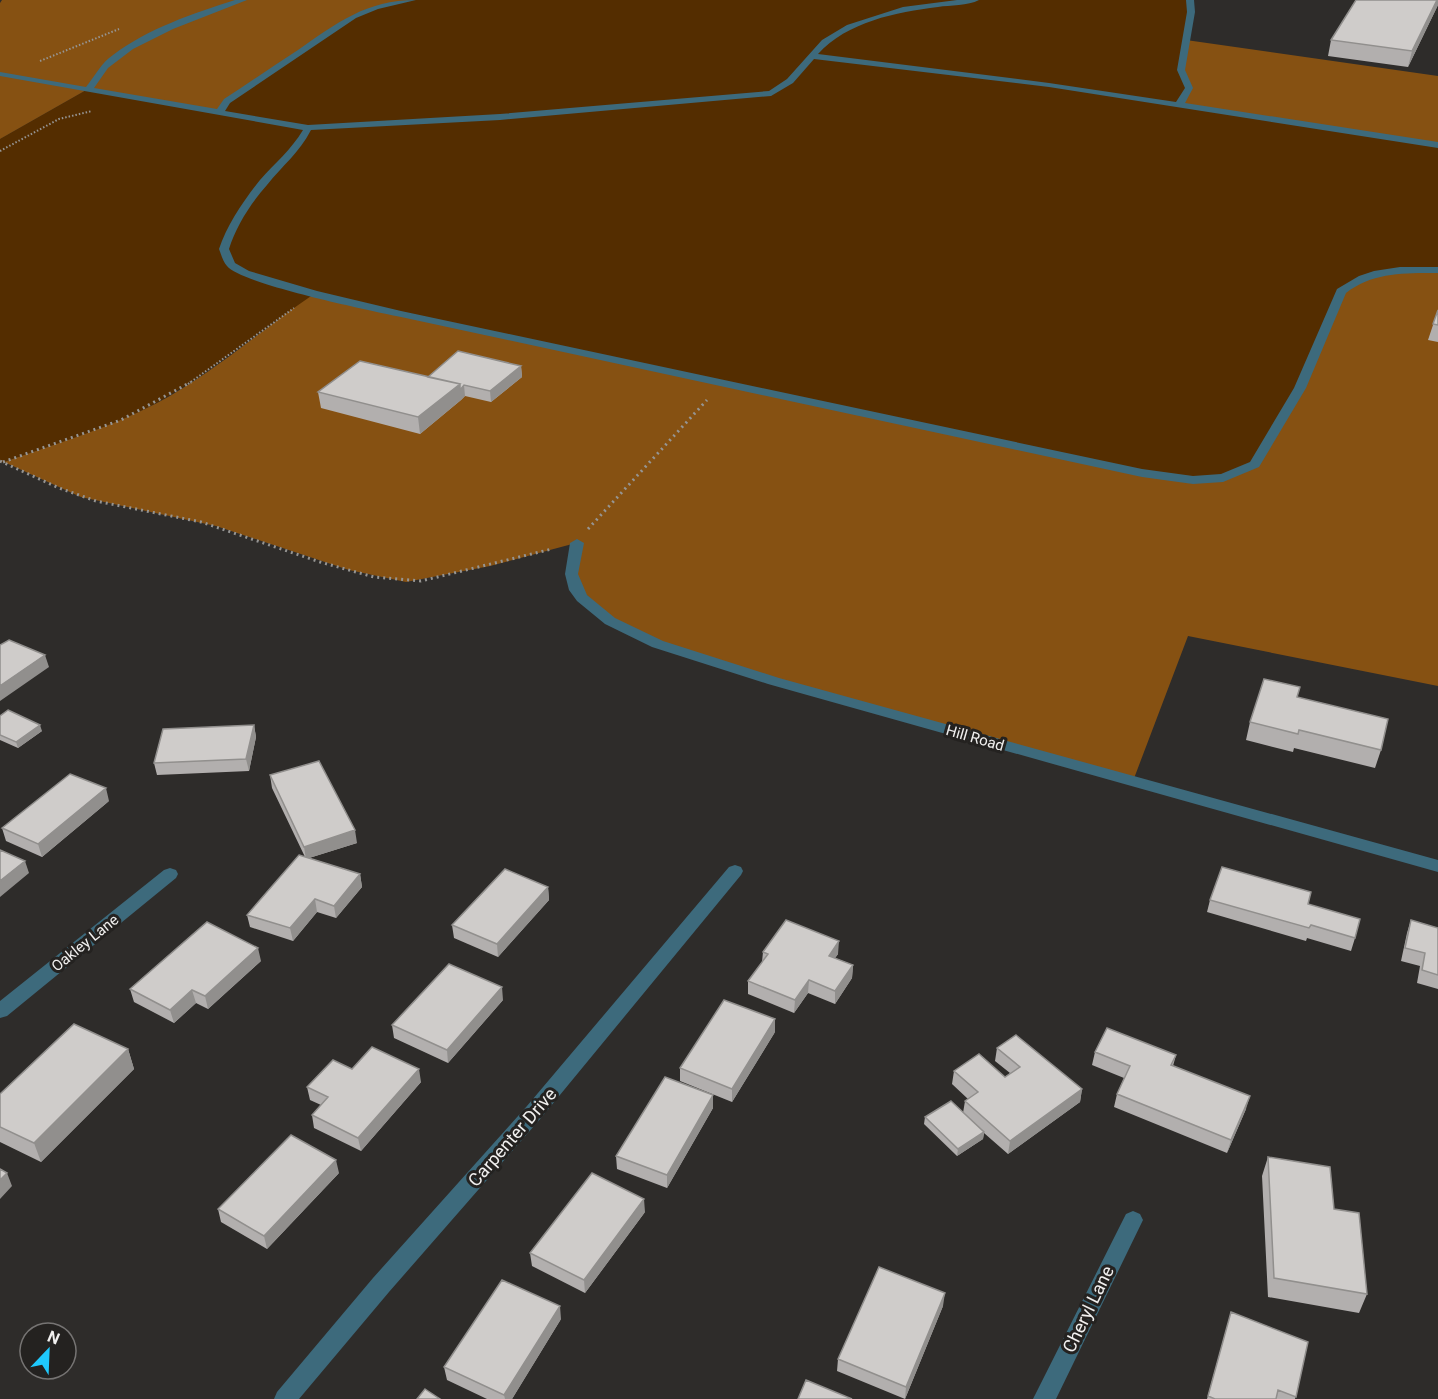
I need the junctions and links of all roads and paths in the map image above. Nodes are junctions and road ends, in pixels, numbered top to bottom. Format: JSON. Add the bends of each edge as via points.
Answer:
{"nodes":[{"id":1,"x":243,"y":0,"type":"edge"},
{"id":2,"x":412,"y":0,"type":"edge"},
{"id":3,"x":975,"y":0,"type":"edge"},
{"id":4,"x":1190,"y":0,"type":"edge"},
{"id":5,"x":123,"y":27,"type":"dead end"},
{"id":6,"x":811,"y":56,"type":"junction"},
{"id":7,"x":2,"y":74,"type":"edge"},
{"id":8,"x":88,"y":89,"type":"junction"},
{"id":9,"x":1178,"y":105,"type":"junction"},
{"id":10,"x":95,"y":110,"type":"dead end"},
{"id":11,"x":221,"y":111,"type":"junction"},
{"id":12,"x":308,"y":128,"type":"junction"},
{"id":13,"x":1438,"y":145,"type":"edge"},
{"id":14,"x":0,"y":151,"type":"edge"},
{"id":15,"x":1438,"y":270,"type":"edge"},
{"id":16,"x":314,"y":294,"type":"junction"},
{"id":17,"x":723,"y":383,"type":"junction"},
{"id":18,"x":1,"y":462,"type":"edge"},
{"id":19,"x":577,"y":543,"type":"junction"},
{"id":20,"x":1438,"y":866,"type":"edge"},
{"id":21,"x":735,"y":871,"type":"dead end"},
{"id":22,"x":170,"y":874,"type":"dead end"},
{"id":23,"x":0,"y":1011,"type":"edge"},
{"id":24,"x":1132,"y":1220,"type":"dead end"},
{"id":25,"x":285,"y":1399,"type":"edge"},
{"id":26,"x":1044,"y":1399,"type":"edge"}],
"edges":[{"from":1,"to":8,"type":"street","via":[[184,22],[121,54]]},
{"from":2,"to":11,"type":"street","via":[[353,16],[227,101]]},
{"from":3,"to":6,"type":"street","via":[[903,9],[868,20],[835,35]]},
{"from":4,"to":9,"type":"street","via":[[1181,70],[1189,88]]},
{"from":5,"to":7,"type":"path"},
{"from":6,"to":9,"type":"street","via":[[1000,78]]},
{"from":6,"to":12,"type":"street","via":[[781,88],[757,96]]},
{"from":7,"to":8,"type":"street"},
{"from":8,"to":11,"type":"street"},
{"from":9,"to":13,"type":"street"},
{"from":10,"to":14,"type":"path","via":[[59,120]]},
{"from":11,"to":12,"type":"street"},
{"from":12,"to":16,"type":"street","via":[[297,148],[241,212],[224,249],[231,264],[245,273]]},
{"from":15,"to":17,"type":"street","via":[[1378,273],[1350,282],[1341,291],[1300,388],[1255,464],[1223,478],[1193,480],[1142,473]]},
{"from":16,"to":17,"type":"street"},
{"from":16,"to":18,"type":"path","via":[[156,403]]},
{"from":17,"to":19,"type":"path"},
{"from":18,"to":19,"type":"path","via":[[81,497],[216,526],[350,570],[406,582],[490,566]]},
{"from":19,"to":20,"type":"street","name":"Hill Road","via":[[570,565],[572,582],[582,598],[599,614],[656,644],[948,731]]},
{"from":21,"to":25,"type":"street","name":"Carpenter Drive","via":[[534,1112]]},
{"from":22,"to":23,"type":"street","name":"Oakley Lane"},
{"from":24,"to":26,"type":"street","name":"Cheryl Lane"}]}
